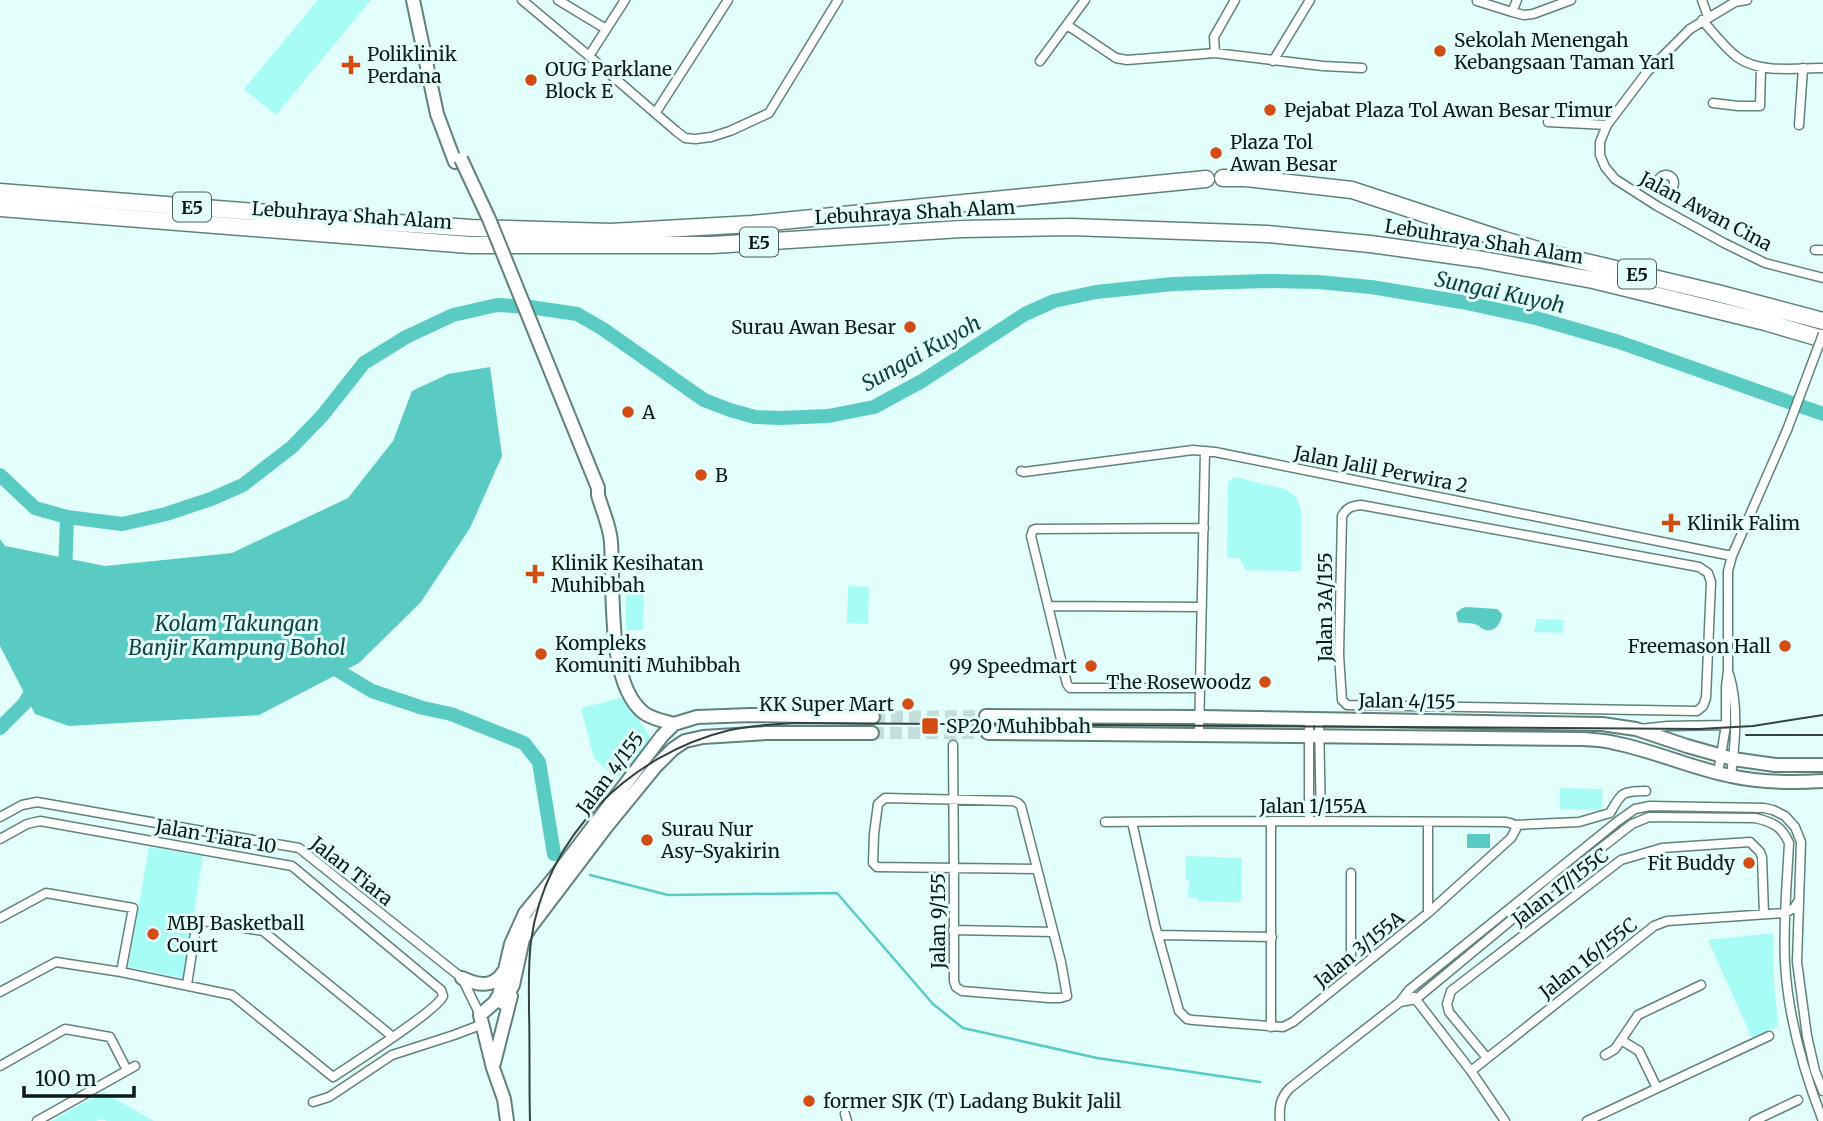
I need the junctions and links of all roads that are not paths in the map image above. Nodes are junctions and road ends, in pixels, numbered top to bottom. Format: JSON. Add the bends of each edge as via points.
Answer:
{"nodes":[{"id":1,"x":413,"y":0,"type":"edge"},
{"id":2,"x":420,"y":0,"type":"edge"},
{"id":3,"x":522,"y":0,"type":"edge"},
{"id":4,"x":558,"y":0,"type":"edge"},
{"id":5,"x":625,"y":0,"type":"edge"},
{"id":6,"x":727,"y":0,"type":"edge"},
{"id":7,"x":838,"y":0,"type":"edge"},
{"id":8,"x":1085,"y":0,"type":"edge"},
{"id":9,"x":1235,"y":0,"type":"edge"},
{"id":10,"x":1310,"y":0,"type":"edge"},
{"id":11,"x":1517,"y":0,"type":"edge"},
{"id":12,"x":1571,"y":0,"type":"edge"},
{"id":13,"x":1702,"y":0,"type":"edge"},
{"id":14,"x":1747,"y":0,"type":"edge"},
{"id":15,"x":1478,"y":1,"type":"edge"},
{"id":16,"x":1512,"y":12,"type":"junction"},
{"id":17,"x":1705,"y":19,"type":"junction"},
{"id":18,"x":1067,"y":25,"type":"junction"},
{"id":19,"x":606,"y":29,"type":"junction"},
{"id":20,"x":425,"y":43,"type":"junction"},
{"id":21,"x":1215,"y":53,"type":"junction"},
{"id":22,"x":589,"y":55,"type":"junction"},
{"id":23,"x":1040,"y":61,"type":"dead end"},
{"id":24,"x":1273,"y":61,"type":"junction"},
{"id":25,"x":1761,"y":67,"type":"junction"},
{"id":26,"x":1362,"y":68,"type":"dead end"},
{"id":27,"x":1803,"y":68,"type":"junction"},
{"id":28,"x":1823,"y":68,"type":"edge"},
{"id":29,"x":1713,"y":103,"type":"dead end"},
{"id":30,"x":656,"y":112,"type":"junction"},
{"id":31,"x":1548,"y":121,"type":"dead end"},
{"id":32,"x":1607,"y":125,"type":"junction"},
{"id":33,"x":1799,"y":125,"type":"dead end"},
{"id":34,"x":1664,"y":191,"type":"dead end"},
{"id":35,"x":0,"y":192,"type":"edge"},
{"id":36,"x":1657,"y":206,"type":"junction"},
{"id":37,"x":0,"y":208,"type":"edge"},
{"id":38,"x":1823,"y":278,"type":"edge"},
{"id":39,"x":1823,"y":321,"type":"edge"},
{"id":40,"x":1823,"y":337,"type":"edge"},
{"id":41,"x":1205,"y":451,"type":"junction"},
{"id":42,"x":1021,"y":471,"type":"dead end"},
{"id":43,"x":1204,"y":528,"type":"junction"},
{"id":44,"x":1732,"y":556,"type":"junction"},
{"id":45,"x":1048,"y":606,"type":"junction"},
{"id":46,"x":1202,"y":607,"type":"junction"},
{"id":47,"x":1709,"y":634,"type":"junction"},
{"id":48,"x":1728,"y":635,"type":"junction"},
{"id":49,"x":1709,"y":645,"type":"junction"},
{"id":50,"x":1728,"y":645,"type":"junction"},
{"id":51,"x":1728,"y":671,"type":"junction"},
{"id":52,"x":1200,"y":688,"type":"junction"},
{"id":53,"x":986,"y":716,"type":"tunnel mouth"},
{"id":54,"x":873,"y":717,"type":"tunnel mouth"},
{"id":55,"x":1199,"y":717,"type":"junction"},
{"id":56,"x":1314,"y":720,"type":"junction"},
{"id":57,"x":674,"y":724,"type":"junction"},
{"id":58,"x":1726,"y":725,"type":"junction"},
{"id":59,"x":1636,"y":729,"type":"junction"},
{"id":60,"x":872,"y":733,"type":"tunnel mouth"},
{"id":61,"x":988,"y":733,"type":"tunnel mouth"},
{"id":62,"x":1199,"y":735,"type":"junction"},
{"id":63,"x":1314,"y":736,"type":"junction"},
{"id":64,"x":953,"y":746,"type":"tunnel mouth"},
{"id":65,"x":1728,"y":758,"type":"junction"},
{"id":66,"x":1823,"y":765,"type":"edge"},
{"id":67,"x":1724,"y":775,"type":"junction"},
{"id":68,"x":1823,"y":781,"type":"edge"},
{"id":69,"x":1646,"y":791,"type":"dead end"},
{"id":70,"x":953,"y":799,"type":"junction"},
{"id":71,"x":0,"y":817,"type":"edge"},
{"id":72,"x":1271,"y":821,"type":"junction"},
{"id":73,"x":1309,"y":821,"type":"junction"},
{"id":74,"x":1321,"y":821,"type":"junction"},
{"id":75,"x":1105,"y":822,"type":"dead end"},
{"id":76,"x":1132,"y":822,"type":"junction"},
{"id":77,"x":1429,"y":822,"type":"junction"},
{"id":78,"x":166,"y":824,"type":"junction"},
{"id":79,"x":1516,"y":827,"type":"junction"},
{"id":80,"x":197,"y":830,"type":"junction"},
{"id":81,"x":0,"y":839,"type":"edge"},
{"id":82,"x":163,"y":842,"type":"junction"},
{"id":83,"x":194,"y":848,"type":"junction"},
{"id":84,"x":953,"y":868,"type":"junction"},
{"id":85,"x":1037,"y":869,"type":"junction"},
{"id":86,"x":1351,"y":873,"type":"dead end"},
{"id":87,"x":1799,"y":900,"type":"junction"},
{"id":88,"x":1428,"y":913,"type":"junction"},
{"id":89,"x":1785,"y":913,"type":"junction"},
{"id":90,"x":1764,"y":914,"type":"junction"},
{"id":91,"x":0,"y":918,"type":"edge"},
{"id":92,"x":953,"y":930,"type":"junction"},
{"id":93,"x":1053,"y":932,"type":"junction"},
{"id":94,"x":1798,"y":935,"type":"junction"},
{"id":95,"x":1158,"y":936,"type":"junction"},
{"id":96,"x":1272,"y":937,"type":"junction"},
{"id":97,"x":506,"y":967,"type":"junction"},
{"id":98,"x":121,"y":972,"type":"junction"},
{"id":99,"x":1351,"y":975,"type":"junction"},
{"id":100,"x":462,"y":978,"type":"junction"},
{"id":101,"x":187,"y":985,"type":"junction"},
{"id":102,"x":513,"y":985,"type":"junction"},
{"id":103,"x":1701,"y":985,"type":"dead end"},
{"id":104,"x":1409,"y":990,"type":"junction"},
{"id":105,"x":0,"y":992,"type":"edge"},
{"id":106,"x":1416,"y":999,"type":"junction"},
{"id":107,"x":1400,"y":1002,"type":"junction"},
{"id":108,"x":482,"y":1020,"type":"junction"},
{"id":109,"x":1271,"y":1027,"type":"junction"},
{"id":110,"x":1769,"y":1036,"type":"dead end"},
{"id":111,"x":393,"y":1037,"type":"junction"},
{"id":112,"x":1621,"y":1040,"type":"junction"},
{"id":113,"x":1605,"y":1055,"type":"dead end"},
{"id":114,"x":1487,"y":1058,"type":"junction"},
{"id":115,"x":0,"y":1066,"type":"edge"},
{"id":116,"x":493,"y":1068,"type":"junction"},
{"id":117,"x":1471,"y":1071,"type":"junction"},
{"id":118,"x":1805,"y":1072,"type":"junction"},
{"id":119,"x":1820,"y":1080,"type":"edge"},
{"id":120,"x":1657,"y":1088,"type":"junction"},
{"id":121,"x":1812,"y":1093,"type":"junction"},
{"id":122,"x":1798,"y":1100,"type":"dead end"},
{"id":123,"x":313,"y":1102,"type":"dead end"},
{"id":124,"x":37,"y":1121,"type":"edge"},
{"id":125,"x":508,"y":1121,"type":"edge"},
{"id":126,"x":1280,"y":1121,"type":"edge"},
{"id":127,"x":1505,"y":1121,"type":"edge"},
{"id":128,"x":1587,"y":1121,"type":"edge"},
{"id":129,"x":1754,"y":1121,"type":"edge"},
{"id":130,"x":1823,"y":1121,"type":"edge"}],
"edges":[{"from":1,"to":20,"type":"street"},
{"from":2,"to":20,"type":"street"},
{"from":3,"to":22,"type":"street"},
{"from":4,"to":19,"type":"street"},
{"from":5,"to":19,"type":"street"},
{"from":6,"to":30,"type":"street"},
{"from":7,"to":30,"type":"street","via":[[769,113],[730,131],[695,139],[685,138]]},
{"from":8,"to":18,"type":"street"},
{"from":9,"to":21,"type":"street","via":[[1214,37]]},
{"from":10,"to":24,"type":"street"},
{"from":11,"to":16,"type":"street"},
{"from":12,"to":16,"type":"street","via":[[1533,14]]},
{"from":13,"to":17,"type":"street"},
{"from":14,"to":17,"type":"street","name":"Jalan Awan Cina"},
{"from":15,"to":16,"type":"street"},
{"from":17,"to":25,"type":"street","via":[[1736,57]]},
{"from":17,"to":32,"type":"street","name":"Jalan Awan Cina","via":[[1647,72]]},
{"from":18,"to":21,"type":"street","via":[[1116,58]]},
{"from":18,"to":23,"type":"street"},
{"from":19,"to":22,"type":"street"},
{"from":20,"to":57,"type":"street","bridge":true,"via":[[437,114],[596,491],[611,538],[615,636],[623,683],[642,712]]},
{"from":21,"to":24,"type":"street"},
{"from":22,"to":30,"type":"street"},
{"from":24,"to":26,"type":"street"},
{"from":25,"to":27,"type":"street"},
{"from":25,"to":29,"type":"street","via":[[1760,106]]},
{"from":27,"to":28,"type":"street"},
{"from":27,"to":33,"type":"street"},
{"from":31,"to":32,"type":"street"},
{"from":32,"to":36,"type":"street","name":"Jalan Awan Cina","via":[[1600,142],[1605,167],[1615,179]]},
{"from":34,"to":36,"type":"street"},
{"from":35,"to":39,"type":"highway","name":"Lebuhraya Shah Alam","number":"E5","via":[[471,228],[611,232],[752,225],[1246,177],[1352,190],[1516,244]]},
{"from":36,"to":38,"type":"street","name":"Jalan Awan Cina","via":[[1765,262]]},
{"from":37,"to":40,"type":"highway","name":"Lebuhraya Shah Alam","number":"E5","via":[[470,245],[712,245],[1071,226],[1267,234],[1370,244],[1568,275]]},
{"from":40,"to":44,"type":"street","bridge":true},
{"from":41,"to":42,"type":"street","name":"Jalan Jalil Perwira 2"},
{"from":41,"to":43,"type":"street"},
{"from":41,"to":44,"type":"street","name":"Jalan Jalil Perwira 2"},
{"from":43,"to":45,"type":"street","via":[[1035,529],[1031,536]]},
{"from":43,"to":46,"type":"street"},
{"from":44,"to":48,"type":"street"},
{"from":45,"to":46,"type":"street"},
{"from":45,"to":52,"type":"street","via":[[1070,688]]},
{"from":46,"to":52,"type":"street"},
{"from":47,"to":48,"type":"street"},
{"from":47,"to":49,"type":"street","name":"Jalan 3A/155"},
{"from":47,"to":49,"type":"street","name":"Jalan 3A/155","via":[[1711,582],[1699,567],[1361,505],[1345,510],[1342,516],[1339,655],[1342,699],[1348,705],[1697,711],[1706,698]]},
{"from":48,"to":50,"type":"street"},
{"from":49,"to":50,"type":"street"},
{"from":50,"to":51,"type":"street"},
{"from":51,"to":58,"type":"street"},
{"from":51,"to":65,"type":"street","via":[[1734,689]]},
{"from":52,"to":55,"type":"street"},
{"from":53,"to":55,"type":"street","name":"Jalan 4/155"},
{"from":54,"to":57,"type":"street","via":[[751,715],[697,717]]},
{"from":55,"to":56,"type":"street","name":"Jalan 4/155"},
{"from":55,"to":62,"type":"street"},
{"from":56,"to":59,"type":"street","name":"Jalan 4/155","via":[[1602,724]]},
{"from":56,"to":63,"type":"street"},
{"from":57,"to":97,"type":"street","name":"Jalan 4/155","via":[[525,914]]},
{"from":58,"to":59,"type":"street"},
{"from":58,"to":65,"type":"street"},
{"from":59,"to":65,"type":"street","name":"Jalan 4/155"},
{"from":60,"to":102,"type":"street","name":"Jalan 4/155","via":[[703,737],[673,748],[529,929]]},
{"from":61,"to":62,"type":"street","name":"Jalan 4/155"},
{"from":62,"to":63,"type":"street","name":"Jalan 4/155"},
{"from":63,"to":67,"type":"street","name":"Jalan 4/155","via":[[1599,741],[1639,748]]},
{"from":63,"to":73,"type":"street"},
{"from":63,"to":74,"type":"street"},
{"from":64,"to":70,"type":"street","name":"Jalan 9/155"},
{"from":65,"to":66,"type":"street","name":"Jalan 4/155","via":[[1775,765]]},
{"from":65,"to":67,"type":"street"},
{"from":65,"to":67,"type":"street"},
{"from":67,"to":68,"type":"street","name":"Jalan 4/155","via":[[1766,782]]},
{"from":69,"to":79,"type":"street","name":"Jalan 1/155A","via":[[1626,792],[1610,813],[1579,822]]},
{"from":70,"to":84,"type":"street","name":"Jalan 9/155"},
{"from":70,"to":84,"type":"street","via":[[880,801],[873,863],[877,867]]},
{"from":70,"to":85,"type":"street","name":"Jalan 9/155","via":[[1018,803]]},
{"from":71,"to":78,"type":"street","name":"Jalan Tiara","via":[[37,802]]},
{"from":72,"to":73,"type":"street","name":"Jalan 1/155A"},
{"from":72,"to":76,"type":"street","name":"Jalan 1/155A"},
{"from":72,"to":96,"type":"street"},
{"from":73,"to":74,"type":"street","name":"Jalan 1/155A"},
{"from":74,"to":77,"type":"street","name":"Jalan 1/155A"},
{"from":75,"to":76,"type":"street","name":"Jalan 1/155A"},
{"from":76,"to":95,"type":"street"},
{"from":77,"to":79,"type":"street","name":"Jalan 1/155A","via":[[1505,822]]},
{"from":77,"to":88,"type":"street"},
{"from":78,"to":80,"type":"street","name":"Jalan Tiara"},
{"from":78,"to":82,"type":"street"},
{"from":79,"to":88,"type":"street","name":"Jalan 3/155A","via":[[1511,838]]},
{"from":80,"to":83,"type":"street"},
{"from":80,"to":100,"type":"street","name":"Jalan Tiara","via":[[299,848]]},
{"from":81,"to":82,"type":"street","name":"Jalan Tiara 10","via":[[40,821]]},
{"from":82,"to":83,"type":"street","name":"Jalan Tiara 10"},
{"from":83,"to":111,"type":"street","name":"Jalan Tiara 10","via":[[292,866],[441,990],[441,1001]]},
{"from":84,"to":85,"type":"street"},
{"from":84,"to":92,"type":"street","name":"Jalan 9/155"},
{"from":85,"to":93,"type":"street","name":"Jalan 9/155"},
{"from":86,"to":99,"type":"street"},
{"from":87,"to":89,"type":"street"},
{"from":87,"to":94,"type":"street"},
{"from":87,"to":104,"type":"street","via":[[1801,842],[1796,827],[1779,812],[1642,807],[1618,821]]},
{"from":88,"to":99,"type":"street","name":"Jalan 3/155A"},
{"from":89,"to":90,"type":"street","name":"Jalan 16/155C"},
{"from":89,"to":94,"type":"street"},
{"from":89,"to":106,"type":"street","via":[[1789,843],[1777,825],[1755,818],[1643,819],[1551,887]]},
{"from":89,"to":118,"type":"street","via":[[1785,963]]},
{"from":90,"to":114,"type":"street","name":"Jalan 16/155C","via":[[1667,921],[1654,926]]},
{"from":90,"to":114,"type":"street","name":"Jalan 17/155C","via":[[1762,857],[1750,842],[1662,848],[1621,860],[1451,991],[1449,1012]]},
{"from":91,"to":98,"type":"street","via":[[46,893],[133,908]]},
{"from":92,"to":93,"type":"street"},
{"from":92,"to":93,"type":"street","name":"Jalan 9/155","via":[[954,981],[962,992],[1066,997]]},
{"from":94,"to":119,"type":"street","via":[[1807,1037]]},
{"from":95,"to":96,"type":"street"},
{"from":95,"to":109,"type":"street","name":"Jalan 3/155A","via":[[1179,1011],[1186,1018]]},
{"from":96,"to":109,"type":"street"},
{"from":97,"to":100,"type":"street","via":[[499,979],[489,983],[477,985]]},
{"from":97,"to":108,"type":"street","name":"Jalan 4/155","via":[[499,995]]},
{"from":98,"to":101,"type":"street"},
{"from":98,"to":105,"type":"street","via":[[56,962]]},
{"from":99,"to":109,"type":"street","name":"Jalan 3/155A","via":[[1293,1022]]},
{"from":100,"to":108,"type":"street","name":"Jalan Tiara"},
{"from":101,"to":111,"type":"street","via":[[232,995],[333,1077]]},
{"from":101,"to":111,"type":"street","via":[[197,920],[263,931]]},
{"from":102,"to":108,"type":"street","name":"Jalan 4/155","via":[[502,1004]]},
{"from":102,"to":116,"type":"street"},
{"from":103,"to":112,"type":"street","via":[[1638,1015]]},
{"from":104,"to":106,"type":"street"},
{"from":104,"to":107,"type":"street"},
{"from":106,"to":107,"type":"street"},
{"from":106,"to":117,"type":"street"},
{"from":107,"to":126,"type":"street","via":[[1290,1088],[1279,1106]]},
{"from":108,"to":116,"type":"street"},
{"from":108,"to":123,"type":"street","via":[[454,1035],[392,1055],[329,1097]]},
{"from":110,"to":120,"type":"street"},
{"from":112,"to":113,"type":"street"},
{"from":112,"to":120,"type":"street","via":[[1639,1051]]},
{"from":114,"to":117,"type":"street","name":"Jalan 16/155C"},
{"from":115,"to":124,"type":"street","via":[[65,1029],[110,1037],[131,1068]]},
{"from":116,"to":125,"type":"street"},
{"from":117,"to":127,"type":"street"},
{"from":118,"to":119,"type":"street"},
{"from":118,"to":121,"type":"street"},
{"from":119,"to":121,"type":"street"},
{"from":120,"to":128,"type":"street"},
{"from":121,"to":130,"type":"street"},
{"from":122,"to":129,"type":"street"}]}
